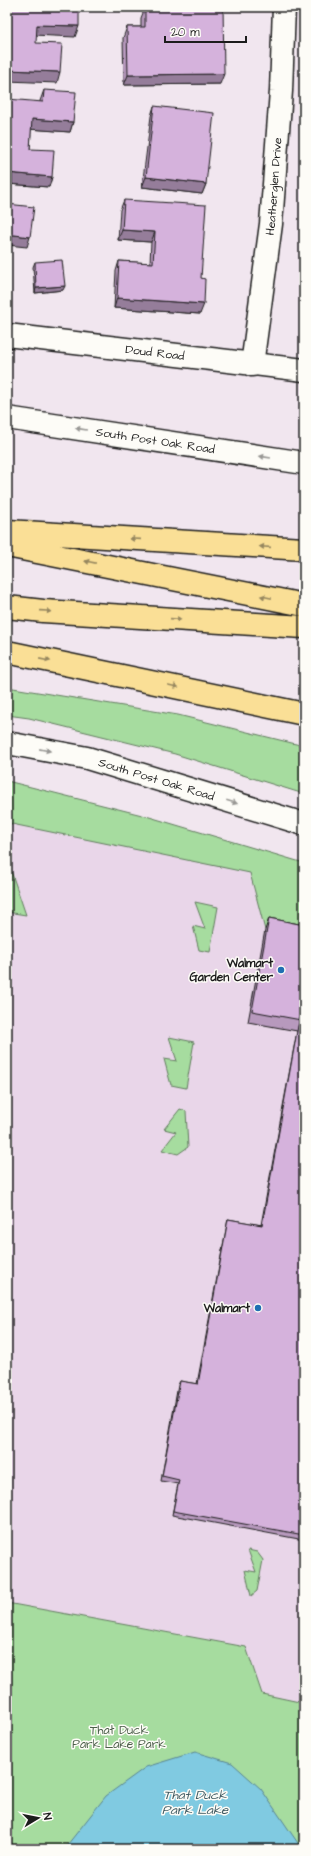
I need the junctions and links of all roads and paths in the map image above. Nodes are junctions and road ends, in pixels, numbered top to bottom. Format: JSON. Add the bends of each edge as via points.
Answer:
{"nodes":[{"id":1,"x":284,"y":7,"type":"edge"},
{"id":2,"x":7,"y":334,"type":"edge"},
{"id":3,"x":252,"y":365,"type":"junction"},
{"id":4,"x":304,"y":370,"type":"edge"},
{"id":5,"x":7,"y":418,"type":"edge"},
{"id":6,"x":304,"y":463,"type":"edge"},
{"id":7,"x":7,"y":531,"type":"edge"},
{"id":8,"x":7,"y":546,"type":"edge"},
{"id":9,"x":304,"y":549,"type":"edge"},
{"id":10,"x":304,"y":605,"type":"edge"},
{"id":11,"x":7,"y":607,"type":"edge"},
{"id":12,"x":304,"y":627,"type":"edge"},
{"id":13,"x":7,"y":652,"type":"edge"},
{"id":14,"x":304,"y":714,"type":"edge"},
{"id":15,"x":7,"y":743,"type":"edge"},
{"id":16,"x":304,"y":824,"type":"edge"}],
"edges":[{"from":1,"to":3,"type":"street","name":"Heatherglen Drive","via":[[281,91],[271,224]]},
{"from":2,"to":3,"type":"street","name":"Doud Road"},
{"from":3,"to":4,"type":"street","name":"Doud Road"},
{"from":6,"to":5,"type":"street","name":"South Post Oak Road","one_way":true},
{"from":9,"to":7,"type":"highway","one_way":true},
{"from":10,"to":8,"type":"highway","one_way":true},
{"from":11,"to":12,"type":"highway","one_way":true},
{"from":13,"to":14,"type":"highway","one_way":true},
{"from":15,"to":16,"type":"street","name":"South Post Oak Road","one_way":true,"via":[[87,758]]}]}
